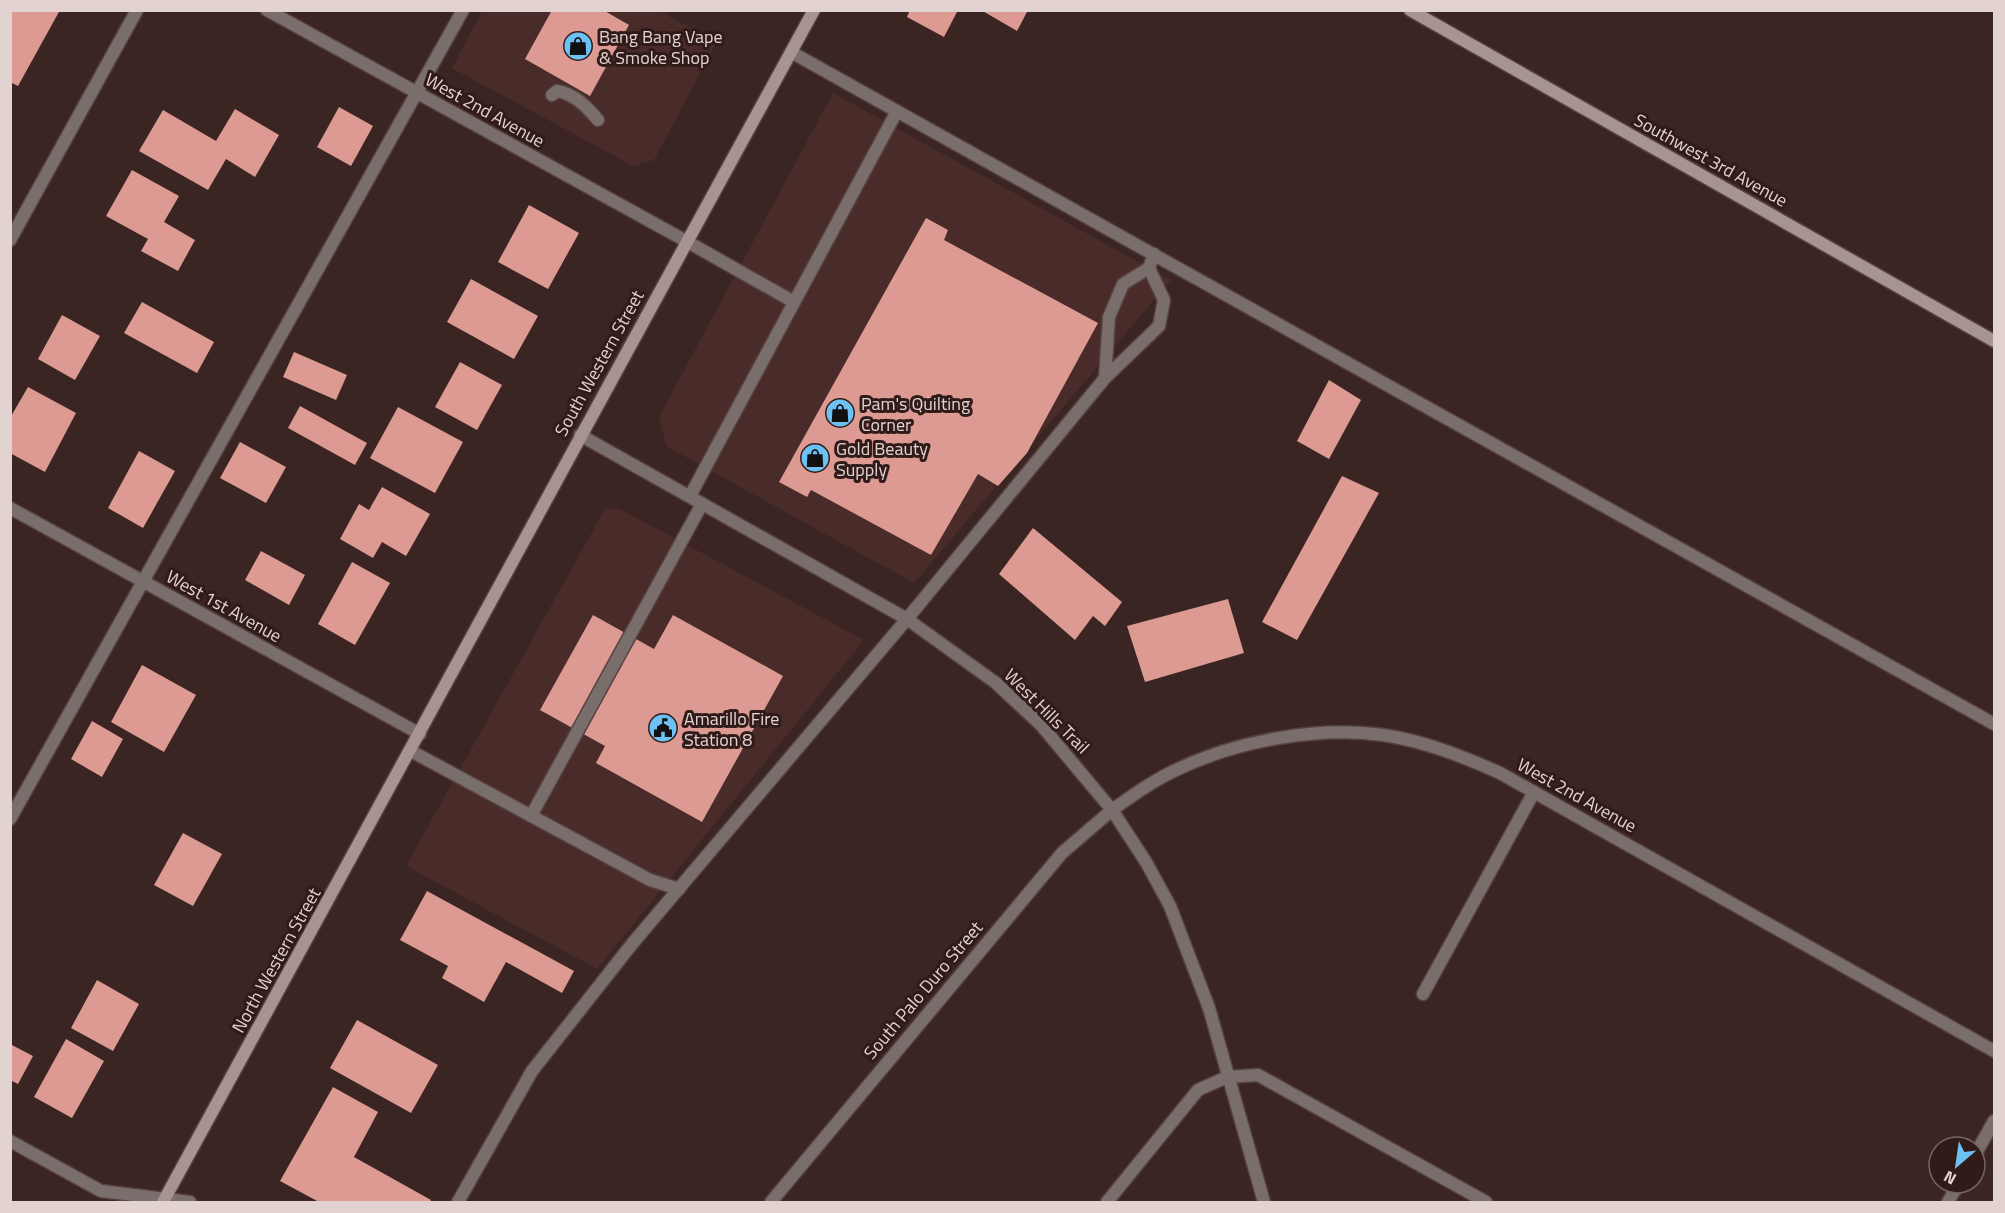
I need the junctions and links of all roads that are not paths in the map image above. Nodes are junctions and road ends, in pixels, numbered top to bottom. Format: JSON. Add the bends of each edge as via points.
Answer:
{"nodes":[{"id":1,"x":137,"y":10,"type":"edge"},
{"id":2,"x":267,"y":10,"type":"edge"},
{"id":3,"x":463,"y":10,"type":"edge"},
{"id":4,"x":814,"y":10,"type":"edge"},
{"id":5,"x":1410,"y":10,"type":"edge"},
{"id":6,"x":791,"y":52,"type":"junction"},
{"id":7,"x":416,"y":93,"type":"junction"},
{"id":8,"x":552,"y":95,"type":"dead end"},
{"id":9,"x":897,"y":111,"type":"junction"},
{"id":10,"x":598,"y":120,"type":"dead end"},
{"id":11,"x":10,"y":240,"type":"edge"},
{"id":12,"x":686,"y":241,"type":"junction"},
{"id":13,"x":1154,"y":254,"type":"junction"},
{"id":14,"x":1149,"y":268,"type":"junction"},
{"id":15,"x":794,"y":302,"type":"junction"},
{"id":16,"x":1995,"y":341,"type":"edge"},
{"id":17,"x":1106,"y":378,"type":"junction"},
{"id":18,"x":580,"y":435,"type":"junction"},
{"id":19,"x":690,"y":496,"type":"junction"},
{"id":20,"x":702,"y":504,"type":"junction"},
{"id":21,"x":10,"y":508,"type":"edge"},
{"id":22,"x":142,"y":581,"type":"junction"},
{"id":23,"x":907,"y":619,"type":"junction"},
{"id":24,"x":1995,"y":724,"type":"edge"},
{"id":25,"x":420,"y":734,"type":"junction"},
{"id":26,"x":411,"y":751,"type":"junction"},
{"id":27,"x":1534,"y":792,"type":"junction"},
{"id":28,"x":1112,"y":810,"type":"junction"},
{"id":29,"x":531,"y":816,"type":"junction"},
{"id":30,"x":10,"y":819,"type":"edge"},
{"id":31,"x":679,"y":889,"type":"junction"},
{"id":32,"x":1423,"y":994,"type":"dead end"},
{"id":33,"x":1995,"y":1051,"type":"edge"},
{"id":34,"x":1227,"y":1077,"type":"junction"},
{"id":35,"x":1995,"y":1121,"type":"edge"},
{"id":36,"x":1987,"y":1135,"type":"edge"},
{"id":37,"x":10,"y":1141,"type":"edge"},
{"id":38,"x":164,"y":1201,"type":"edge"},
{"id":39,"x":190,"y":1203,"type":"edge"},
{"id":40,"x":458,"y":1203,"type":"edge"},
{"id":41,"x":771,"y":1203,"type":"edge"},
{"id":42,"x":1107,"y":1203,"type":"edge"},
{"id":43,"x":1264,"y":1203,"type":"edge"},
{"id":44,"x":1486,"y":1203,"type":"edge"}],
"edges":[{"from":1,"to":11,"type":"street"},
{"from":2,"to":7,"type":"street","name":"West 2nd Avenue"},
{"from":3,"to":7,"type":"street"},
{"from":4,"to":6,"type":"main road","name":"South Western Street"},
{"from":5,"to":16,"type":"main road","name":"Southwest 3rd Avenue"},
{"from":6,"to":9,"type":"street"},
{"from":6,"to":12,"type":"main road","name":"South Western Street"},
{"from":7,"to":12,"type":"street","name":"West 2nd Avenue"},
{"from":7,"to":22,"type":"street"},
{"from":8,"to":10,"type":"street","via":[[563,92],[586,105]]},
{"from":9,"to":13,"type":"street"},
{"from":9,"to":15,"type":"street"},
{"from":12,"to":15,"type":"street","name":"West 2nd Avenue"},
{"from":12,"to":18,"type":"main road","name":"South Western Street"},
{"from":13,"to":14,"type":"street"},
{"from":13,"to":24,"type":"street"},
{"from":14,"to":17,"type":"street","via":[[1123,284],[1109,317]]},
{"from":14,"to":17,"type":"street","via":[[1164,300],[1159,326]]},
{"from":15,"to":19,"type":"street"},
{"from":17,"to":23,"type":"street"},
{"from":18,"to":19,"type":"street","name":"West Hills Trail"},
{"from":18,"to":25,"type":"main road","name":"South Western Street"},
{"from":19,"to":20,"type":"street","name":"West Hills Trail"},
{"from":20,"to":23,"type":"street","name":"West Hills Trail"},
{"from":20,"to":29,"type":"street"},
{"from":21,"to":22,"type":"street","name":"West 1st Avenue"},
{"from":22,"to":25,"type":"street","name":"West 1st Avenue"},
{"from":22,"to":30,"type":"street"},
{"from":23,"to":28,"type":"street","name":"West Hills Trail","via":[[996,683],[1041,725]]},
{"from":23,"to":31,"type":"street"},
{"from":25,"to":26,"type":"main road","name":"North Western Street"},
{"from":26,"to":29,"type":"street"},
{"from":26,"to":38,"type":"main road","name":"North Western Street"},
{"from":27,"to":28,"type":"street","name":"West 2nd Avenue","via":[[1461,756],[1423,744],[1382,735],[1297,735],[1216,754],[1178,769]]},
{"from":27,"to":32,"type":"street"},
{"from":27,"to":33,"type":"street","name":"West 2nd Avenue"},
{"from":28,"to":34,"type":"street","name":"West Hills Trail","via":[[1170,906],[1209,1008]]},
{"from":28,"to":41,"type":"street","name":"South Palo Duro Street","via":[[1062,853],[1028,892]]},
{"from":29,"to":31,"type":"street","via":[[650,880]]},
{"from":31,"to":40,"type":"street","via":[[532,1071]]},
{"from":34,"to":42,"type":"street","via":[[1197,1090]]},
{"from":34,"to":43,"type":"street","name":"West Hills Trail"},
{"from":34,"to":44,"type":"street","via":[[1258,1075]]},
{"from":35,"to":36,"type":"street"},
{"from":37,"to":38,"type":"street","via":[[101,1191]]},
{"from":38,"to":39,"type":"street"}]}
